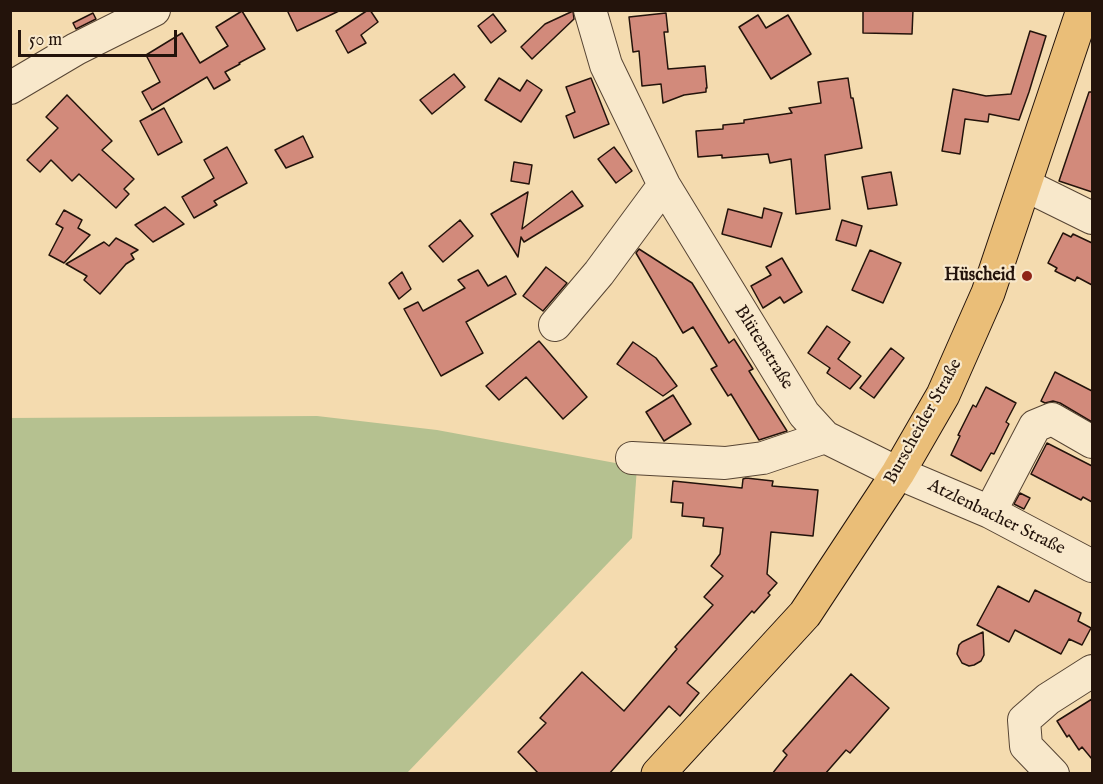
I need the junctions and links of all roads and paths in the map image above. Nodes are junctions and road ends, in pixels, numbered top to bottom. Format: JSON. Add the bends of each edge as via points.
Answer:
{"nodes":[{"id":1,"x":154,"y":10,"type":"edge"},
{"id":2,"x":590,"y":10,"type":"edge"},
{"id":3,"x":1083,"y":10,"type":"edge"},
{"id":4,"x":10,"y":88,"type":"edge"},
{"id":5,"x":664,"y":185,"type":"junction"},
{"id":6,"x":1025,"y":185,"type":"junction"},
{"id":7,"x":1092,"y":218,"type":"edge"},
{"id":8,"x":555,"y":325,"type":"dead end"},
{"id":9,"x":825,"y":437,"type":"junction"},
{"id":10,"x":1092,"y":442,"type":"edge"},
{"id":11,"x":632,"y":458,"type":"dead end"},
{"id":12,"x":898,"y":473,"type":"junction"},
{"id":13,"x":990,"y":512,"type":"junction"},
{"id":14,"x":1092,"y":566,"type":"edge"},
{"id":15,"x":1092,"y":671,"type":"edge"},
{"id":16,"x":658,"y":774,"type":"edge"},
{"id":17,"x":1053,"y":774,"type":"edge"}],
"edges":[{"from":1,"to":4,"type":"street"},
{"from":2,"to":5,"type":"street","name":"Blütenstraße","via":[[606,65]]},
{"from":3,"to":6,"type":"main road","name":"Burscheider Straße"},
{"from":5,"to":8,"type":"street"},
{"from":5,"to":9,"type":"street","name":"Blütenstraße","via":[[804,414]]},
{"from":6,"to":7,"type":"street"},
{"from":6,"to":12,"type":"main road","name":"Burscheider Straße","via":[[988,293],[956,369]]},
{"from":9,"to":11,"type":"street","via":[[763,458],[725,463]]},
{"from":9,"to":12,"type":"street","name":"Blütenstraße"},
{"from":10,"to":13,"type":"street","via":[[1052,419],[1035,426]]},
{"from":12,"to":13,"type":"street","name":"Atzlenbacher Straße"},
{"from":12,"to":16,"type":"main road","name":"Burscheider Straße","via":[[805,614]]},
{"from":13,"to":14,"type":"street","name":"Atzlenbacher Straße"},
{"from":15,"to":17,"type":"street","via":[[1048,699],[1024,720],[1026,746]]}]}
